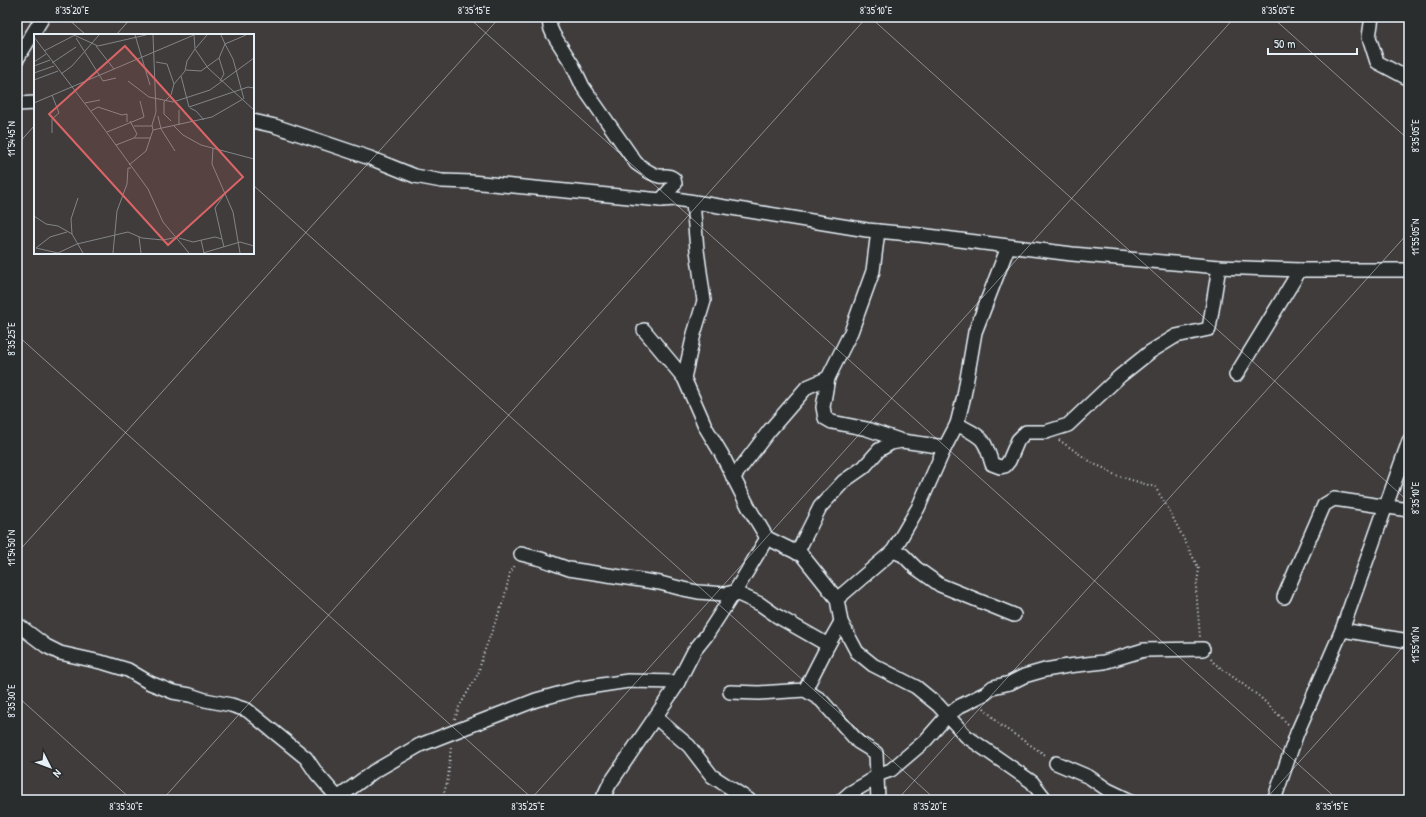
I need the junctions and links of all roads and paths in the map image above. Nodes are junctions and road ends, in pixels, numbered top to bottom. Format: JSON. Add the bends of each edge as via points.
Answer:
{"nodes":[{"id":1,"x":43,"y":17,"type":"edge"},
{"id":2,"x":549,"y":17,"type":"edge"},
{"id":3,"x":1372,"y":17,"type":"edge"},
{"id":4,"x":17,"y":59,"type":"edge"},
{"id":5,"x":1409,"y":79,"type":"edge"},
{"id":6,"x":34,"y":103,"type":"edge"},
{"id":7,"x":17,"y":104,"type":"edge"},
{"id":8,"x":254,"y":121,"type":"edge"},
{"id":9,"x":661,"y":200,"type":"junction"},
{"id":10,"x":693,"y":202,"type":"junction"},
{"id":11,"x":878,"y":231,"type":"junction"},
{"id":12,"x":1008,"y":246,"type":"junction"},
{"id":13,"x":1219,"y":267,"type":"junction"},
{"id":14,"x":1300,"y":270,"type":"junction"},
{"id":15,"x":1409,"y":270,"type":"edge"},
{"id":16,"x":644,"y":330,"type":"dead end"},
{"id":17,"x":1236,"y":375,"type":"dead end"},
{"id":18,"x":684,"y":378,"type":"junction"},
{"id":19,"x":828,"y":378,"type":"junction"},
{"id":20,"x":957,"y":424,"type":"junction"},
{"id":21,"x":1046,"y":432,"type":"junction"},
{"id":22,"x":902,"y":441,"type":"junction"},
{"id":23,"x":1409,"y":441,"type":"edge"},
{"id":24,"x":945,"y":447,"type":"junction"},
{"id":25,"x":733,"y":478,"type":"junction"},
{"id":26,"x":1385,"y":507,"type":"junction"},
{"id":27,"x":1409,"y":510,"type":"edge"},
{"id":28,"x":767,"y":538,"type":"junction"},
{"id":29,"x":893,"y":551,"type":"junction"},
{"id":30,"x":797,"y":553,"type":"junction"},
{"id":31,"x":521,"y":554,"type":"joint"},
{"id":32,"x":734,"y":592,"type":"junction"},
{"id":33,"x":1284,"y":597,"type":"dead end"},
{"id":34,"x":837,"y":599,"type":"junction"},
{"id":35,"x":1014,"y":615,"type":"dead end"},
{"id":36,"x":841,"y":622,"type":"junction"},
{"id":37,"x":17,"y":624,"type":"edge"},
{"id":38,"x":1342,"y":630,"type":"junction"},
{"id":39,"x":1409,"y":641,"type":"edge"},
{"id":40,"x":828,"y":644,"type":"junction"},
{"id":41,"x":1203,"y":648,"type":"junction"},
{"id":42,"x":678,"y":682,"type":"junction"},
{"id":43,"x":805,"y":690,"type":"junction"},
{"id":44,"x":730,"y":692,"type":"dead end"},
{"id":45,"x":974,"y":698,"type":"junction"},
{"id":46,"x":947,"y":716,"type":"junction"},
{"id":47,"x":655,"y":717,"type":"junction"},
{"id":48,"x":452,"y":732,"type":"junction"},
{"id":49,"x":1297,"y":733,"type":"junction"},
{"id":50,"x":1056,"y":763,"type":"joint"},
{"id":51,"x":877,"y":775,"type":"junction"},
{"id":52,"x":1106,"y":795,"type":"edge"},
{"id":53,"x":337,"y":799,"type":"edge"},
{"id":54,"x":442,"y":800,"type":"edge"},
{"id":55,"x":602,"y":800,"type":"edge"},
{"id":56,"x":749,"y":800,"type":"edge"},
{"id":57,"x":842,"y":800,"type":"edge"},
{"id":58,"x":878,"y":800,"type":"edge"},
{"id":59,"x":1046,"y":800,"type":"edge"},
{"id":60,"x":1129,"y":800,"type":"edge"},
{"id":61,"x":1274,"y":800,"type":"edge"}],
"edges":[{"from":1,"to":4,"type":"street"},
{"from":2,"to":9,"type":"street","via":[[550,27],[583,87],[636,163],[648,172],[660,176],[669,175],[674,179],[675,184]]},
{"from":3,"to":5,"type":"street","via":[[1369,37],[1377,62]]},
{"from":6,"to":7,"type":"street"},
{"from":8,"to":9,"type":"street","via":[[370,158],[415,176],[442,181]]},
{"from":9,"to":10,"type":"street"},
{"from":10,"to":11,"type":"street"},
{"from":10,"to":18,"type":"street","via":[[704,301]]},
{"from":11,"to":12,"type":"street"},
{"from":11,"to":19,"type":"street","via":[[873,272],[852,332]]},
{"from":12,"to":13,"type":"street"},
{"from":12,"to":20,"type":"street","via":[[975,332]]},
{"from":13,"to":14,"type":"street"},
{"from":13,"to":21,"type":"street","via":[[1209,328],[1176,336],[1150,352],[1120,376],[1068,425]]},
{"from":14,"to":15,"type":"street"},
{"from":14,"to":17,"type":"street"},
{"from":16,"to":18,"type":"street"},
{"from":18,"to":25,"type":"street","via":[[706,428]]},
{"from":19,"to":22,"type":"street","via":[[823,407],[825,418]]},
{"from":19,"to":25,"type":"street","via":[[807,387]]},
{"from":20,"to":21,"type":"street","via":[[980,436],[992,464],[1000,467],[1009,462],[1018,440],[1026,432]]},
{"from":20,"to":24,"type":"street"},
{"from":21,"to":41,"type":"path","via":[[1115,475],[1155,487],[1199,569],[1196,589]]},
{"from":22,"to":24,"type":"street"},
{"from":22,"to":30,"type":"street","via":[[891,443],[879,450],[864,467],[844,481],[820,506]]},
{"from":23,"to":26,"type":"street"},
{"from":24,"to":29,"type":"street","via":[[918,508]]},
{"from":25,"to":28,"type":"street"},
{"from":26,"to":27,"type":"street"},
{"from":26,"to":33,"type":"street","via":[[1334,499],[1324,505]]},
{"from":26,"to":38,"type":"street"},
{"from":28,"to":30,"type":"street"},
{"from":28,"to":32,"type":"street"},
{"from":29,"to":34,"type":"street"},
{"from":29,"to":35,"type":"street","via":[[903,555],[940,585]]},
{"from":30,"to":34,"type":"street","via":[[802,555]]},
{"from":31,"to":32,"type":"street","via":[[569,569],[660,583],[698,592]]},
{"from":31,"to":48,"type":"path","via":[[510,573],[504,599],[478,674],[459,707]]},
{"from":32,"to":40,"type":"street","via":[[760,604],[776,616]]},
{"from":32,"to":42,"type":"street","via":[[694,651]]},
{"from":34,"to":36,"type":"street"},
{"from":36,"to":40,"type":"street"},
{"from":36,"to":46,"type":"street","via":[[857,652],[873,665],[916,687]]},
{"from":37,"to":53,"type":"street","via":[[46,646],[60,653],[128,670],[150,683],[173,692],[247,710],[306,758]]},
{"from":38,"to":39,"type":"street"},
{"from":38,"to":49,"type":"street"},
{"from":40,"to":43,"type":"street"},
{"from":41,"to":45,"type":"street","via":[[1144,650],[1104,662],[1045,670],[992,688]]},
{"from":41,"to":49,"type":"path","via":[[1214,663],[1260,697]]},
{"from":42,"to":47,"type":"street"},
{"from":42,"to":48,"type":"street","via":[[628,681],[576,689],[536,700]]},
{"from":43,"to":44,"type":"street"},
{"from":43,"to":51,"type":"street","via":[[822,700],[858,742],[876,753]]},
{"from":45,"to":46,"type":"street"},
{"from":45,"to":50,"type":"path","via":[[1000,725]]},
{"from":46,"to":51,"type":"street","via":[[904,760]]},
{"from":46,"to":59,"type":"street","via":[[966,736],[1032,782]]},
{"from":47,"to":55,"type":"street","via":[[608,785]]},
{"from":47,"to":56,"type":"street","via":[[689,746],[712,776]]},
{"from":48,"to":53,"type":"street","via":[[420,745],[380,768]]},
{"from":48,"to":54,"type":"path","via":[[448,780]]},
{"from":49,"to":61,"type":"street"},
{"from":50,"to":52,"type":"street","via":[[1089,777]]},
{"from":51,"to":57,"type":"street"},
{"from":51,"to":58,"type":"street"},
{"from":52,"to":60,"type":"street"}]}
